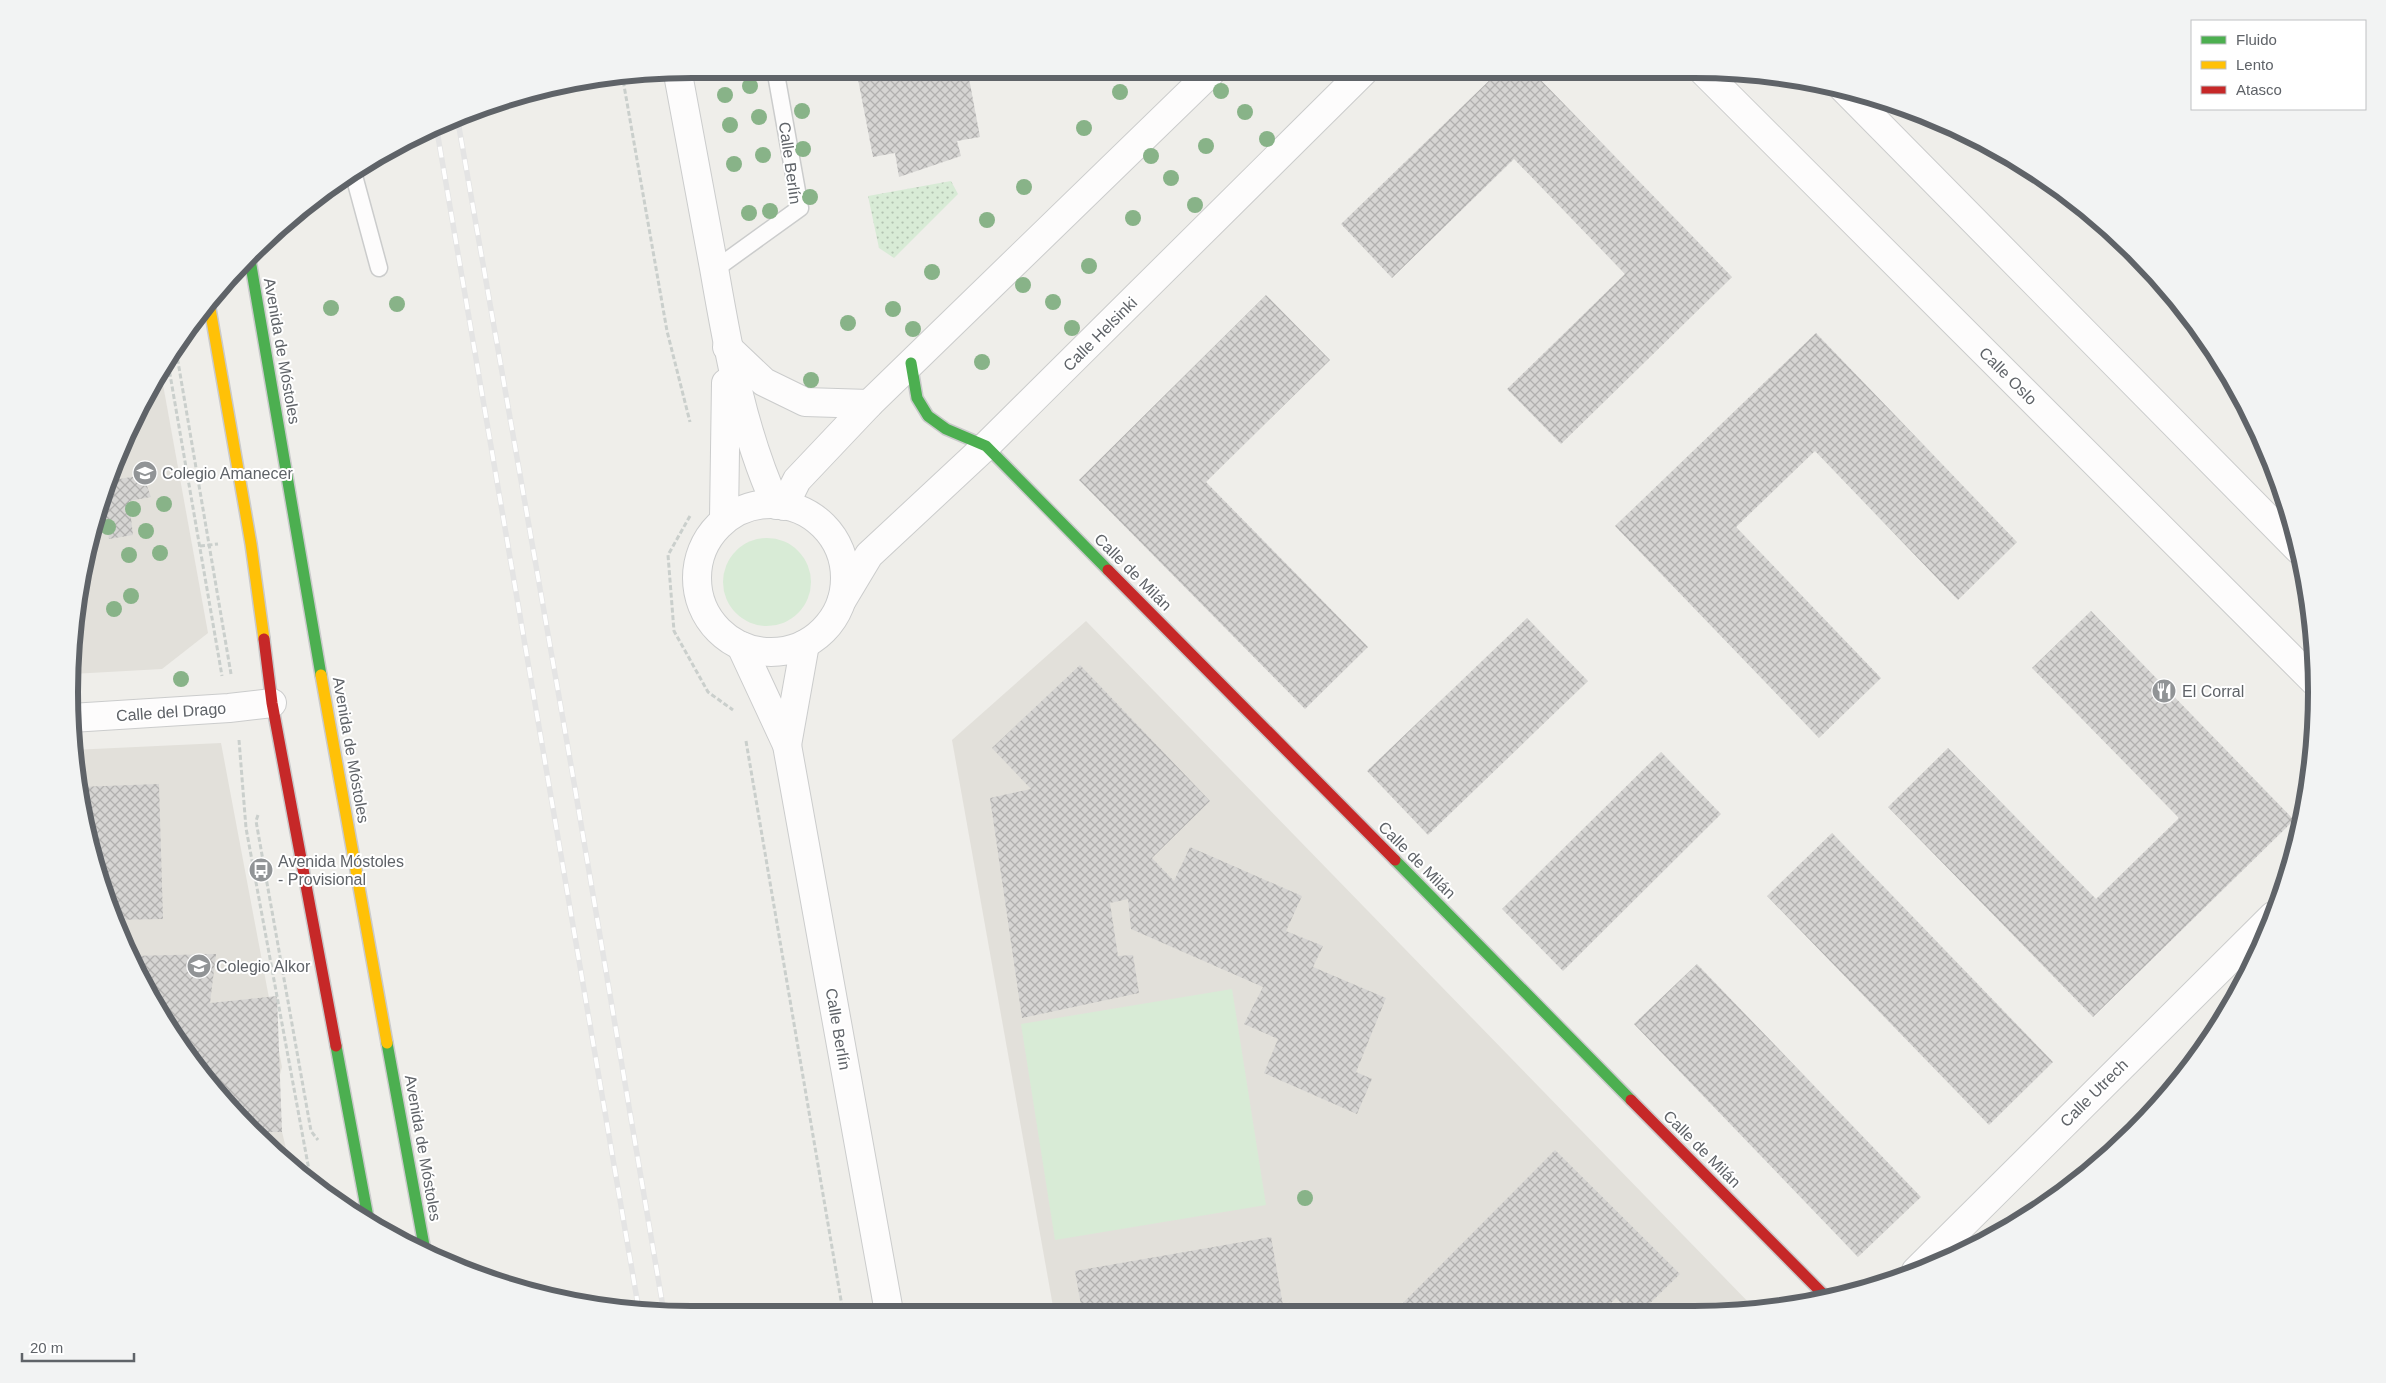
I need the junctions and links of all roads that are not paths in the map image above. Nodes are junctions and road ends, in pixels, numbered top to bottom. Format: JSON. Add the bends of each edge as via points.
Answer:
{"nodes":[{"id":1,"x":679,"y":78,"type":"edge"},
{"id":2,"x":777,"y":78,"type":"edge"},
{"id":3,"x":1206,"y":78,"type":"edge"},
{"id":4,"x":1357,"y":78,"type":"edge"},
{"id":5,"x":1710,"y":78,"type":"edge"},
{"id":6,"x":1853,"y":98,"type":"edge"},
{"id":7,"x":355,"y":178,"type":"edge"},
{"id":8,"x":251,"y":264,"type":"edge"},
{"id":9,"x":379,"y":268,"type":"dead end"},
{"id":10,"x":714,"y":270,"type":"junction"},
{"id":11,"x":210,"y":311,"type":"edge"},
{"id":12,"x":727,"y":346,"type":"junction"},
{"id":13,"x":911,"y":363,"type":"junction"},
{"id":14,"x":869,"y":404,"type":"junction"},
{"id":15,"x":986,"y":446,"type":"junction"},
{"id":16,"x":780,"y":505,"type":"junction"},
{"id":17,"x":724,"y":518,"type":"junction"},
{"id":18,"x":2290,"y":541,"type":"edge"},
{"id":19,"x":842,"y":600,"type":"junction"},
{"id":20,"x":805,"y":644,"type":"junction"},
{"id":21,"x":740,"y":646,"type":"junction"},
{"id":22,"x":2308,"y":675,"type":"edge"},
{"id":23,"x":272,"y":704,"type":"junction"},
{"id":24,"x":79,"y":717,"type":"edge"},
{"id":25,"x":787,"y":745,"type":"junction"},
{"id":26,"x":2261,"y":928,"type":"edge"},
{"id":27,"x":367,"y":1213,"type":"edge"},
{"id":28,"x":424,"y":1244,"type":"edge"},
{"id":29,"x":1927,"y":1260,"type":"edge"},
{"id":30,"x":1821,"y":1292,"type":"edge"},
{"id":31,"x":889,"y":1306,"type":"edge"}],
"edges":[{"from":1,"to":10,"type":"street"},
{"from":2,"to":10,"type":"lane","name":"Calle Berlín","via":[[800,208]]},
{"from":3,"to":13,"type":"street"},
{"from":4,"to":15,"type":"street","name":"Calle Helsinki"},
{"from":5,"to":22,"type":"street","name":"Calle Oslo"},
{"from":6,"to":18,"type":"street"},
{"from":7,"to":9,"type":"lane"},
{"from":8,"to":28,"type":"main road","name":"Avenida de Móstoles"},
{"from":10,"to":12,"type":"street"},
{"from":11,"to":23,"type":"main road","via":[[251,544]]},
{"from":12,"to":14,"type":"street","via":[[764,382],[805,402]]},
{"from":12,"to":16,"type":"street","via":[[761,472]]},
{"from":12,"to":17,"type":"street"},
{"from":13,"to":14,"type":"street"},
{"from":13,"to":15,"type":"main road","via":[[918,399],[929,418],[958,436]]},
{"from":14,"to":16,"type":"street","via":[[798,480]]},
{"from":15,"to":19,"type":"street","name":"Calle Helsinki","via":[[869,554]]},
{"from":15,"to":30,"type":"main road","name":"Calle de Milán"},
{"from":16,"to":17,"type":"street","via":[[759,503]]},
{"from":16,"to":19,"type":"street","via":[[807,514],[827,529],[839,550],[845,574]]},
{"from":17,"to":21,"type":"street","via":[[705,546],[698,568],[699,592],[706,614],[721,633]]},
{"from":19,"to":20,"type":"street","via":[[834,617]]},
{"from":20,"to":21,"type":"street","via":[[782,652],[763,652]]},
{"from":20,"to":25,"type":"street","name":"Calle Berlín"},
{"from":21,"to":25,"type":"street","name":"Calle Berlín"},
{"from":23,"to":24,"type":"street","name":"Calle del Drago"},
{"from":23,"to":27,"type":"main road"},
{"from":25,"to":31,"type":"street","name":"Calle Berlín"},
{"from":26,"to":29,"type":"street","name":"Calle Utrech"}]}
